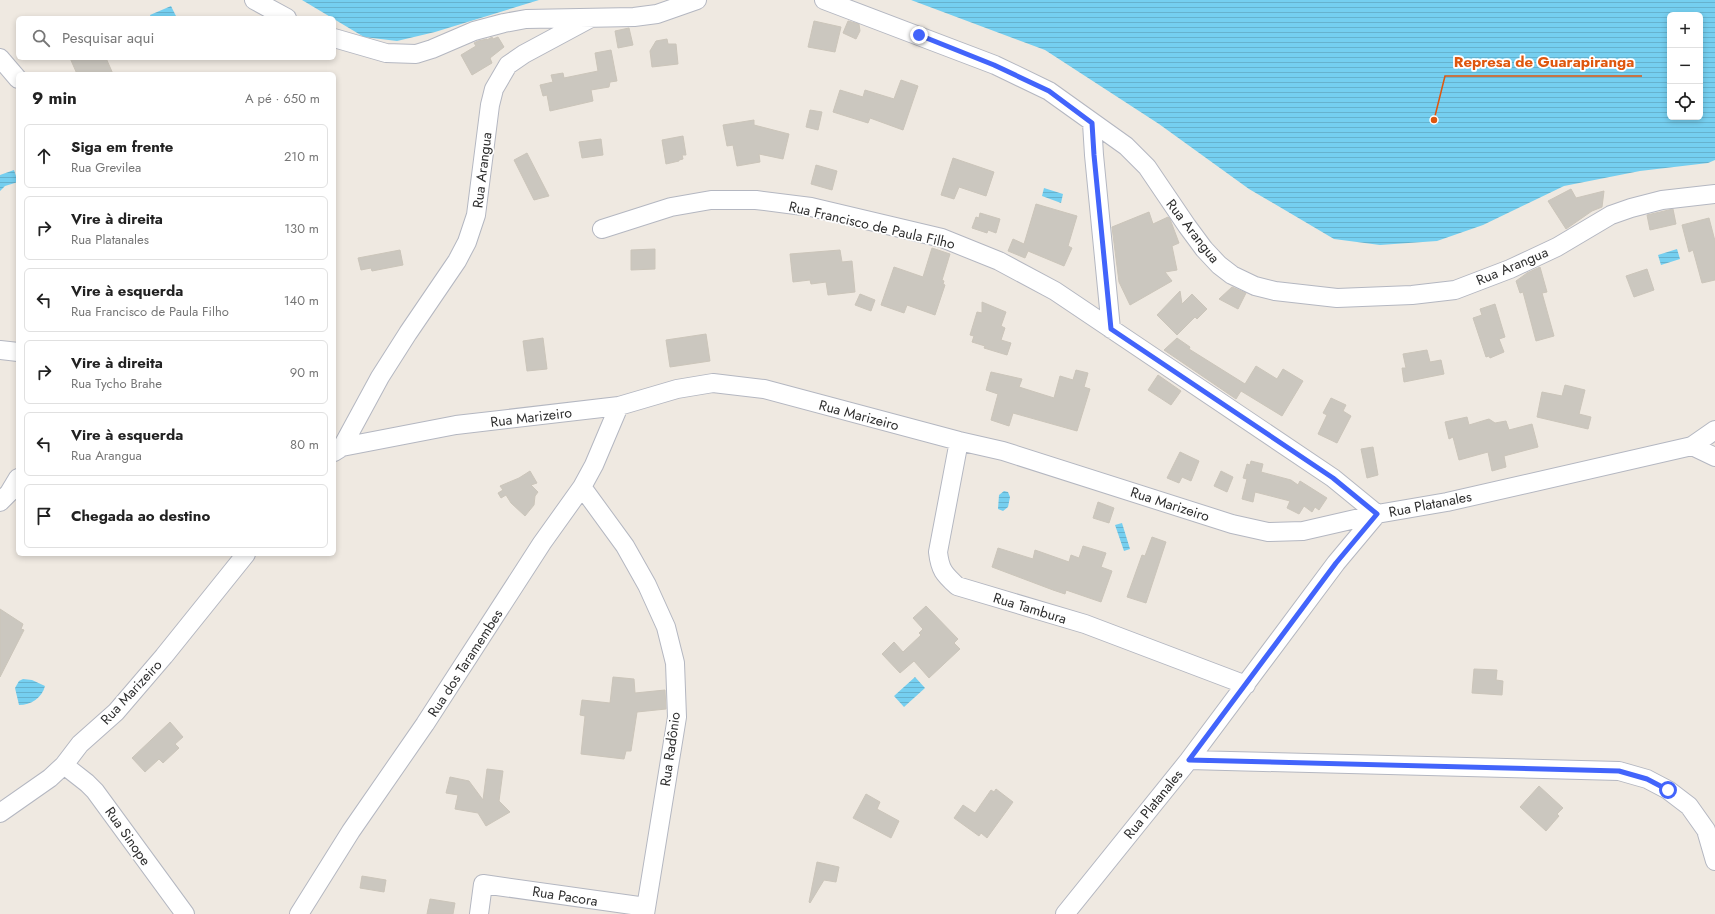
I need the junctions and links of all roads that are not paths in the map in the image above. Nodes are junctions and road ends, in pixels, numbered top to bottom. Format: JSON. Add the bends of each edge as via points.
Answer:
{"nodes":[{"id":1,"x":254,"y":0,"type":"edge"},
{"id":2,"x":697,"y":0,"type":"edge"},
{"id":3,"x":824,"y":0,"type":"edge"},
{"id":4,"x":283,"y":16,"type":"edge"},
{"id":5,"x":591,"y":18,"type":"junction"},
{"id":6,"x":336,"y":39,"type":"edge"},
{"id":7,"x":1092,"y":123,"type":"junction"},
{"id":8,"x":1715,"y":194,"type":"edge"},
{"id":9,"x":602,"y":229,"type":"dead end"},
{"id":10,"x":1111,"y":329,"type":"junction"},
{"id":11,"x":0,"y":350,"type":"edge"},
{"id":12,"x":16,"y":352,"type":"edge"},
{"id":13,"x":619,"y":406,"type":"junction"},
{"id":14,"x":1715,"y":430,"type":"edge"},
{"id":15,"x":959,"y":441,"type":"junction"},
{"id":16,"x":1692,"y":446,"type":"junction"},
{"id":17,"x":336,"y":449,"type":"edge"},
{"id":18,"x":1715,"y":457,"type":"edge"},
{"id":19,"x":16,"y":481,"type":"edge"},
{"id":20,"x":582,"y":487,"type":"junction"},
{"id":21,"x":0,"y":502,"type":"edge"},
{"id":22,"x":1377,"y":514,"type":"junction"},
{"id":23,"x":244,"y":556,"type":"edge"},
{"id":24,"x":1246,"y":685,"type":"junction"},
{"id":25,"x":1189,"y":760,"type":"junction"},
{"id":26,"x":64,"y":765,"type":"junction"},
{"id":27,"x":0,"y":814,"type":"edge"},
{"id":28,"x":1715,"y":861,"type":"edge"},
{"id":29,"x":646,"y":910,"type":"edge"},
{"id":30,"x":185,"y":914,"type":"edge"},
{"id":31,"x":299,"y":914,"type":"edge"},
{"id":32,"x":479,"y":914,"type":"edge"},
{"id":33,"x":1065,"y":914,"type":"edge"}],
"edges":[{"from":1,"to":4,"type":"street"},
{"from":2,"to":5,"type":"street","name":"Rua Arangua","via":[[657,14]]},
{"from":3,"to":7,"type":"street","name":"Rua Arangua","via":[[994,65],[1049,91]]},
{"from":5,"to":6,"type":"street","via":[[526,19],[504,23],[474,31],[416,54],[386,53]]},
{"from":5,"to":17,"type":"street","name":"Rua Arangua","via":[[524,54],[500,76],[490,105],[476,215],[467,242]]},
{"from":7,"to":8,"type":"street","name":"Rua Arangua","via":[[1126,146],[1147,167],[1187,226],[1219,265],[1232,275],[1275,292],[1337,298],[1412,295],[1455,290],[1510,269],[1557,247],[1611,215],[1662,200]]},
{"from":7,"to":10,"type":"street"},
{"from":9,"to":10,"type":"street","name":"Rua Francisco de Paula Filho","via":[[671,207],[711,200],[756,200],[811,207],[942,238],[999,261],[1055,291]]},
{"from":10,"to":22,"type":"street","name":"Rua Francisco de Paula Filho","via":[[1333,478]]},
{"from":11,"to":12,"type":"street"},
{"from":13,"to":15,"type":"street","name":"Rua Marizeiro","via":[[677,389],[713,383],[764,389]]},
{"from":13,"to":17,"type":"street","name":"Rua Marizeiro","via":[[456,425]]},
{"from":13,"to":20,"type":"street","name":"Rua dos Taramembes","via":[[597,459]]},
{"from":14,"to":16,"type":"street","name":"Rua Platanales"},
{"from":15,"to":22,"type":"street","name":"Rua Marizeiro","via":[[1003,451],[1232,524],[1268,532],[1303,531]]},
{"from":15,"to":24,"type":"street","name":"Rua Tambura","via":[[938,552],[939,564],[944,574],[957,586],[1085,624]]},
{"from":16,"to":18,"type":"street"},
{"from":16,"to":22,"type":"street","name":"Rua Platanales","via":[[1447,502]]},
{"from":19,"to":21,"type":"street"},
{"from":20,"to":29,"type":"street","name":"Rua Radônio","via":[[625,546],[647,585],[666,627],[675,663],[677,717]]},
{"from":20,"to":31,"type":"street","name":"Rua dos Taramembes","via":[[351,831]]},
{"from":22,"to":24,"type":"street","name":"Rua Platanales","via":[[1336,563]]},
{"from":23,"to":26,"type":"street","name":"Rua Marizeiro","via":[[137,688],[116,712],[80,744]]},
{"from":24,"to":25,"type":"street","name":"Rua Platanales"},
{"from":25,"to":28,"type":"street","via":[[1619,771],[1647,779],[1668,790],[1689,806],[1706,830]]},
{"from":25,"to":33,"type":"street","name":"Rua Platanales"},
{"from":26,"to":27,"type":"street","name":"Rua Marizeiro"},
{"from":26,"to":30,"type":"street","name":"Rua Sinope","via":[[99,796]]},
{"from":29,"to":32,"type":"street","name":"Rua Pacora","via":[[560,894],[483,884]]}]}
